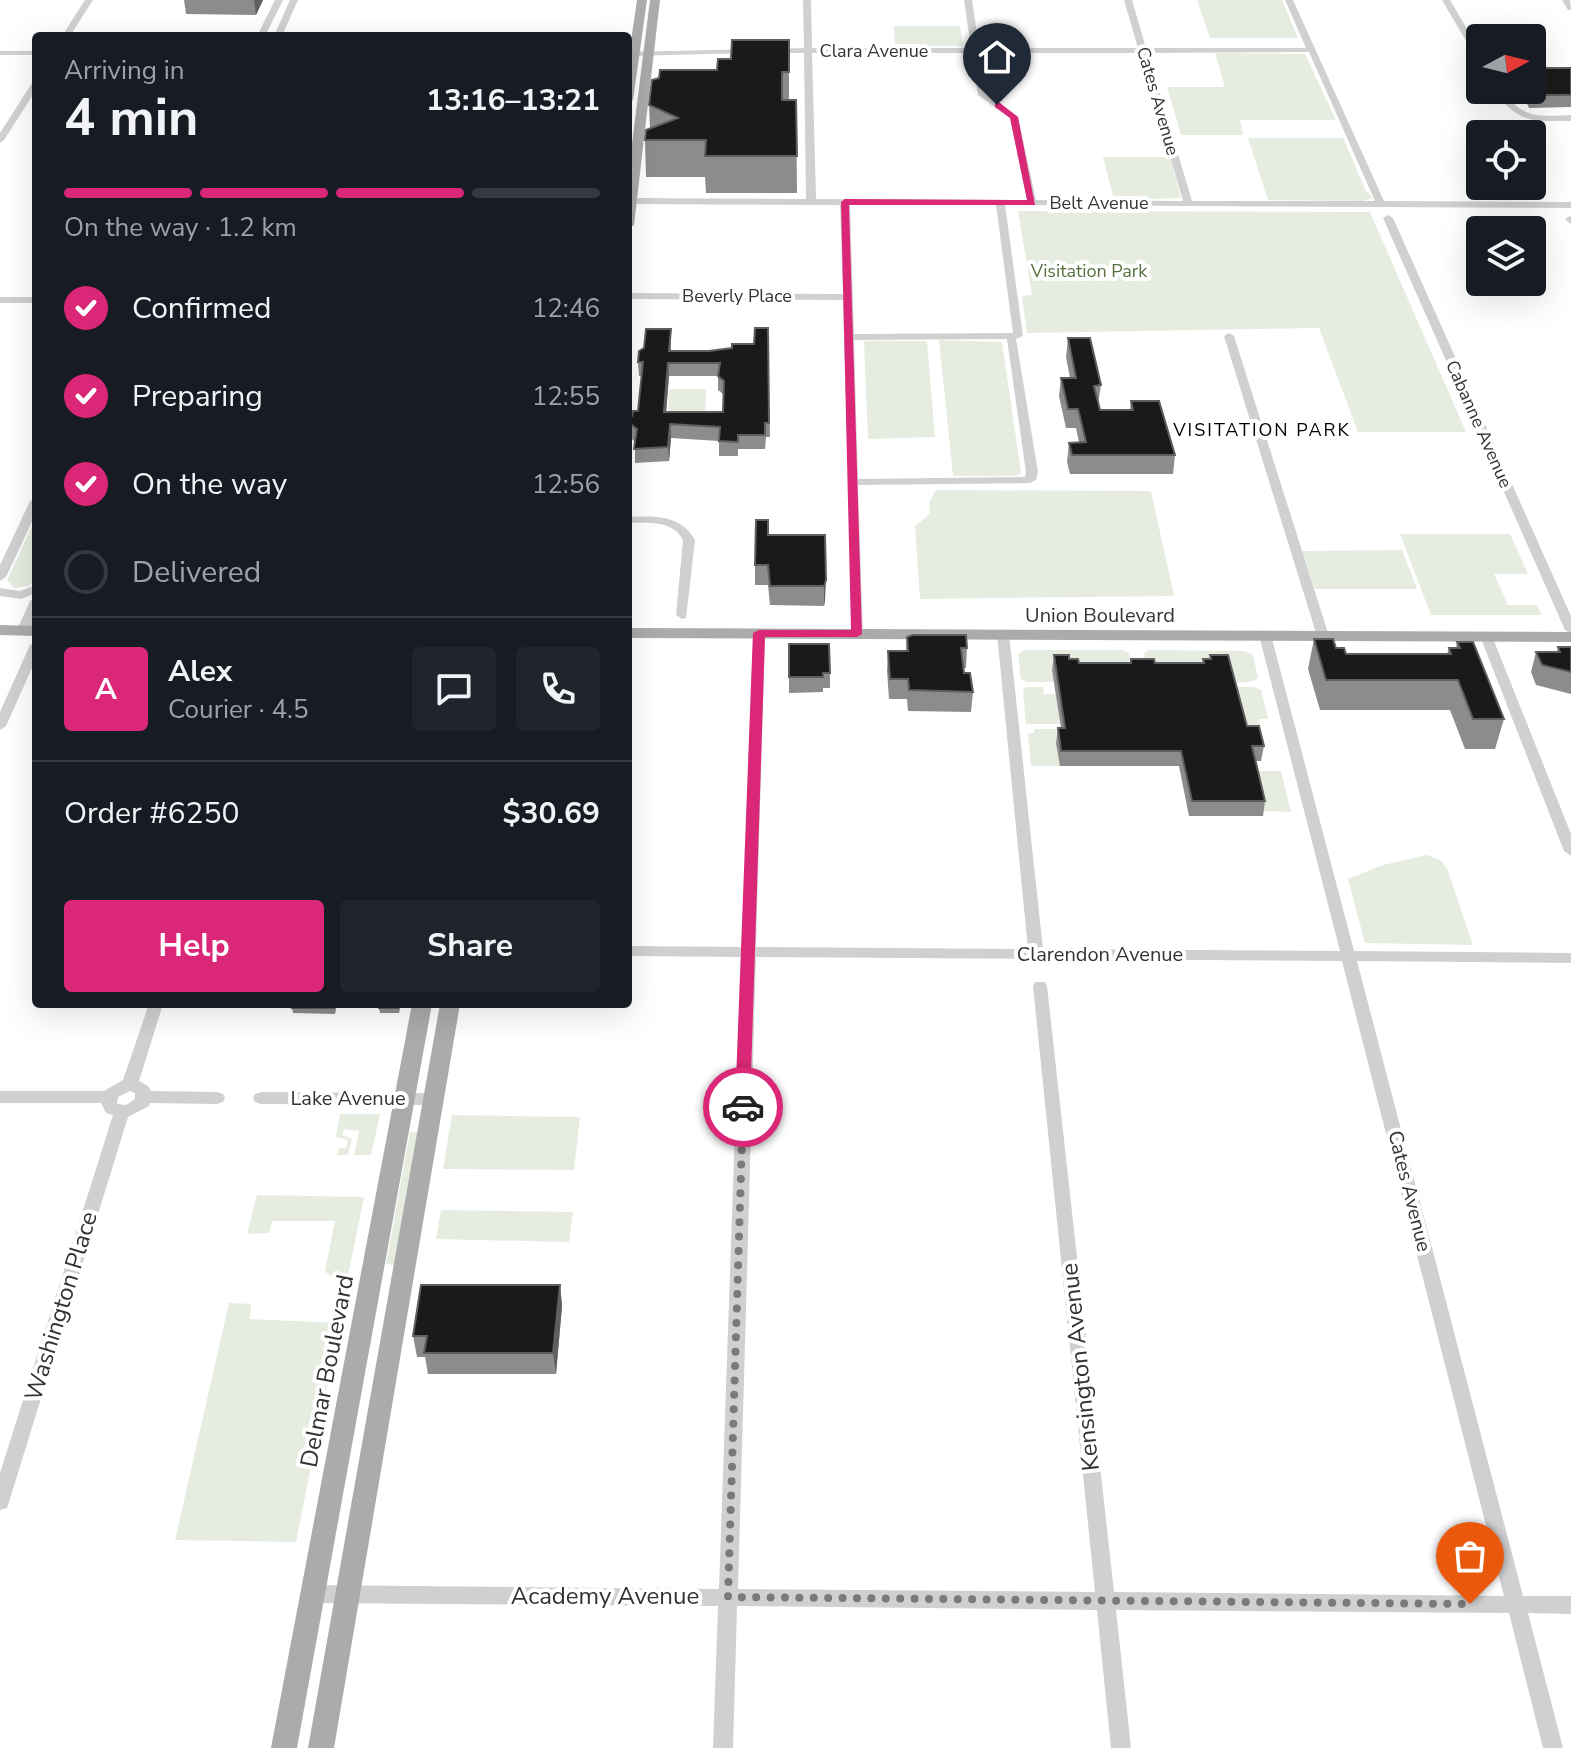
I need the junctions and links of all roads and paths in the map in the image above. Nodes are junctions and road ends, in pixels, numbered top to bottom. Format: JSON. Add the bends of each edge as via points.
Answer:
{"nodes":[{"id":1,"x":89,"y":0,"type":"edge"},
{"id":2,"x":279,"y":0,"type":"edge"},
{"id":3,"x":294,"y":0,"type":"edge"},
{"id":4,"x":642,"y":0,"type":"edge"},
{"id":5,"x":655,"y":0,"type":"edge"},
{"id":6,"x":807,"y":0,"type":"edge"},
{"id":7,"x":968,"y":0,"type":"edge"},
{"id":8,"x":1128,"y":0,"type":"edge"},
{"id":9,"x":1289,"y":0,"type":"edge"},
{"id":10,"x":1446,"y":0,"type":"edge"},
{"id":11,"x":1566,"y":0,"type":"edge"},
{"id":12,"x":1571,"y":8,"type":"edge"},
{"id":13,"x":638,"y":25,"type":"junction"},
{"id":14,"x":652,"y":26,"type":"junction"},
{"id":15,"x":69,"y":32,"type":"edge"},
{"id":16,"x":263,"y":32,"type":"edge"},
{"id":17,"x":280,"y":32,"type":"edge"},
{"id":18,"x":1466,"y":34,"type":"edge"},
{"id":19,"x":632,"y":50,"type":"edge"},
{"id":20,"x":1312,"y":50,"type":"junction"},
{"id":21,"x":808,"y":51,"type":"junction"},
{"id":22,"x":976,"y":51,"type":"junction"},
{"id":23,"x":1144,"y":51,"type":"junction"},
{"id":24,"x":649,"y":52,"type":"junction"},
{"id":25,"x":0,"y":53,"type":"edge"},
{"id":26,"x":32,"y":53,"type":"edge"},
{"id":27,"x":632,"y":54,"type":"edge"},
{"id":28,"x":32,"y":89,"type":"edge"},
{"id":29,"x":1507,"y":104,"type":"edge"},
{"id":30,"x":1571,"y":118,"type":"edge"},
{"id":31,"x":0,"y":140,"type":"edge"},
{"id":32,"x":632,"y":185,"type":"edge"},
{"id":33,"x":632,"y":201,"type":"edge"},
{"id":34,"x":811,"y":202,"type":"junction"},
{"id":35,"x":845,"y":202,"type":"junction"},
{"id":36,"x":1000,"y":203,"type":"junction"},
{"id":37,"x":1032,"y":203,"type":"junction"},
{"id":38,"x":1188,"y":203,"type":"junction"},
{"id":39,"x":1381,"y":204,"type":"junction"},
{"id":40,"x":1571,"y":205,"type":"edge"},
{"id":41,"x":1388,"y":218,"type":"dead end"},
{"id":42,"x":632,"y":296,"type":"edge"},
{"id":43,"x":845,"y":297,"type":"junction"},
{"id":44,"x":0,"y":300,"type":"edge"},
{"id":45,"x":32,"y":300,"type":"edge"},
{"id":46,"x":1229,"y":336,"type":"dead end"},
{"id":47,"x":849,"y":337,"type":"junction"},
{"id":48,"x":1015,"y":341,"type":"junction"},
{"id":49,"x":852,"y":482,"type":"junction"},
{"id":50,"x":32,"y":509,"type":"edge"},
{"id":51,"x":632,"y":520,"type":"edge"},
{"id":52,"x":0,"y":577,"type":"edge"},
{"id":53,"x":32,"y":591,"type":"edge"},
{"id":54,"x":0,"y":592,"type":"edge"},
{"id":55,"x":682,"y":615,"type":"dead end"},
{"id":56,"x":0,"y":630,"type":"edge"},
{"id":57,"x":30,"y":630,"type":"edge"},
{"id":58,"x":1571,"y":630,"type":"edge"},
{"id":59,"x":632,"y":633,"type":"edge"},
{"id":60,"x":759,"y":633,"type":"junction"},
{"id":61,"x":857,"y":634,"type":"junction"},
{"id":62,"x":1003,"y":634,"type":"junction"},
{"id":63,"x":1265,"y":635,"type":"junction"},
{"id":64,"x":1323,"y":636,"type":"junction"},
{"id":65,"x":1486,"y":636,"type":"junction"},
{"id":66,"x":1571,"y":637,"type":"edge"},
{"id":67,"x":32,"y":654,"type":"edge"},
{"id":68,"x":0,"y":726,"type":"edge"},
{"id":69,"x":1571,"y":851,"type":"edge"},
{"id":70,"x":632,"y":951,"type":"edge"},
{"id":71,"x":747,"y":952,"type":"junction"},
{"id":72,"x":1036,"y":954,"type":"junction"},
{"id":73,"x":1349,"y":955,"type":"junction"},
{"id":74,"x":1571,"y":958,"type":"edge"},
{"id":75,"x":1040,"y":986,"type":"dead end"},
{"id":76,"x":155,"y":1008,"type":"edge"},
{"id":77,"x":421,"y":1008,"type":"edge"},
{"id":78,"x":449,"y":1008,"type":"edge"},
{"id":79,"x":130,"y":1084,"type":"junction"},
{"id":80,"x":0,"y":1097,"type":"edge"},
{"id":81,"x":109,"y":1097,"type":"junction"},
{"id":82,"x":145,"y":1097,"type":"junction"},
{"id":83,"x":217,"y":1098,"type":"dead end"},
{"id":84,"x":261,"y":1098,"type":"dead end"},
{"id":85,"x":405,"y":1099,"type":"junction"},
{"id":86,"x":434,"y":1099,"type":"junction"},
{"id":87,"x":122,"y":1111,"type":"junction"},
{"id":88,"x":0,"y":1502,"type":"edge"},
{"id":89,"x":312,"y":1594,"type":"junction"},
{"id":90,"x":348,"y":1595,"type":"junction"},
{"id":91,"x":728,"y":1597,"type":"junction"},
{"id":92,"x":1105,"y":1601,"type":"junction"},
{"id":93,"x":1516,"y":1605,"type":"junction"},
{"id":94,"x":1571,"y":1605,"type":"edge"},
{"id":95,"x":284,"y":1748,"type":"edge"},
{"id":96,"x":321,"y":1748,"type":"edge"},
{"id":97,"x":723,"y":1748,"type":"edge"},
{"id":98,"x":1121,"y":1748,"type":"edge"},
{"id":99,"x":1553,"y":1748,"type":"edge"}],
"edges":[{"from":1,"to":15,"type":"street"},
{"from":2,"to":16,"type":"street"},
{"from":3,"to":17,"type":"street"},
{"from":4,"to":13,"type":"main road"},
{"from":5,"to":14,"type":"main road"},
{"from":6,"to":21,"type":"street"},
{"from":7,"to":22,"type":"street"},
{"from":8,"to":23,"type":"street","name":"Cates Avenue"},
{"from":9,"to":20,"type":"street"},
{"from":10,"to":18,"type":"street"},
{"from":11,"to":12,"type":"street"},
{"from":13,"to":14,"type":"main road"},
{"from":13,"to":19,"type":"main road"},
{"from":14,"to":24,"type":"main road"},
{"from":20,"to":23,"type":"street","name":"Clara Avenue"},
{"from":20,"to":39,"type":"street"},
{"from":21,"to":22,"type":"street","name":"Clara Avenue"},
{"from":21,"to":24,"type":"street","name":"Clara Avenue"},
{"from":21,"to":34,"type":"street"},
{"from":22,"to":23,"type":"street","name":"Clara Avenue"},
{"from":22,"to":37,"type":"street","via":[[982,95],[1014,117]]},
{"from":23,"to":38,"type":"street","name":"Cates Avenue"},
{"from":24,"to":27,"type":"street","name":"Clara Avenue"},
{"from":24,"to":32,"type":"main road"},
{"from":25,"to":26,"type":"street"},
{"from":28,"to":31,"type":"street"},
{"from":29,"to":30,"type":"street","via":[[1521,116]]},
{"from":33,"to":34,"type":"street","name":"Belt Avenue"},
{"from":34,"to":35,"type":"street","name":"Belt Avenue"},
{"from":35,"to":36,"type":"street","name":"Belt Avenue"},
{"from":35,"to":43,"type":"street"},
{"from":36,"to":37,"type":"street","name":"Belt Avenue"},
{"from":36,"to":48,"type":"street"},
{"from":37,"to":38,"type":"street","name":"Belt Avenue"},
{"from":38,"to":39,"type":"street","name":"Belt Avenue"},
{"from":39,"to":40,"type":"street","name":"Belt Avenue"},
{"from":41,"to":58,"type":"street","name":"Cabanne Avenue"},
{"from":42,"to":43,"type":"street","name":"Beverly Place"},
{"from":43,"to":47,"type":"street"},
{"from":44,"to":45,"type":"street"},
{"from":46,"to":64,"type":"street"},
{"from":47,"to":48,"type":"street"},
{"from":47,"to":49,"type":"street"},
{"from":48,"to":49,"type":"street","via":[[1030,480]]},
{"from":49,"to":61,"type":"street"},
{"from":50,"to":52,"type":"street"},
{"from":51,"to":55,"type":"street","via":[[674,523],[685,531],[689,540]]},
{"from":53,"to":54,"type":"street"},
{"from":56,"to":57,"type":"main road"},
{"from":59,"to":60,"type":"main road","name":"Union Boulevard"},
{"from":60,"to":61,"type":"main road","name":"Union Boulevard"},
{"from":60,"to":71,"type":"street"},
{"from":61,"to":62,"type":"main road","name":"Union Boulevard"},
{"from":62,"to":63,"type":"main road","name":"Union Boulevard"},
{"from":62,"to":72,"type":"street"},
{"from":63,"to":64,"type":"main road","name":"Union Boulevard"},
{"from":63,"to":73,"type":"street","name":"Cates Avenue"},
{"from":64,"to":65,"type":"main road","name":"Union Boulevard"},
{"from":65,"to":66,"type":"main road","name":"Union Boulevard"},
{"from":65,"to":69,"type":"street"},
{"from":67,"to":68,"type":"street"},
{"from":70,"to":71,"type":"street","name":"Clarendon Avenue"},
{"from":71,"to":72,"type":"street","name":"Clarendon Avenue"},
{"from":71,"to":91,"type":"street"},
{"from":72,"to":73,"type":"street","name":"Clarendon Avenue"},
{"from":73,"to":74,"type":"street","name":"Clarendon Avenue"},
{"from":73,"to":93,"type":"street","name":"Cates Avenue"},
{"from":75,"to":92,"type":"street","name":"Kensington Avenue"},
{"from":76,"to":79,"type":"street"},
{"from":77,"to":85,"type":"main road","name":"Delmar Boulevard"},
{"from":78,"to":86,"type":"main road"},
{"from":79,"to":81,"type":"street"},
{"from":79,"to":82,"type":"street","via":[[140,1087]]},
{"from":80,"to":81,"type":"street"},
{"from":81,"to":87,"type":"street","via":[[109,1105]]},
{"from":82,"to":83,"type":"street"},
{"from":82,"to":87,"type":"street","via":[[134,1109]]},
{"from":84,"to":85,"type":"street","name":"Lake Avenue"},
{"from":85,"to":86,"type":"street","name":"Lake Avenue"},
{"from":85,"to":89,"type":"main road","name":"Delmar Boulevard"},
{"from":86,"to":90,"type":"main road"},
{"from":87,"to":88,"type":"street","name":"Washington Place"},
{"from":89,"to":90,"type":"street","name":"Academy Avenue"},
{"from":89,"to":95,"type":"main road","name":"Delmar Boulevard"},
{"from":90,"to":91,"type":"street","name":"Academy Avenue"},
{"from":90,"to":96,"type":"main road"},
{"from":91,"to":92,"type":"street","name":"Academy Avenue"},
{"from":91,"to":97,"type":"street"},
{"from":92,"to":93,"type":"street","name":"Academy Avenue"},
{"from":92,"to":98,"type":"street","name":"Kensington Avenue"},
{"from":93,"to":94,"type":"street","name":"Academy Avenue"},
{"from":93,"to":99,"type":"street","name":"Cates Avenue"}]}
